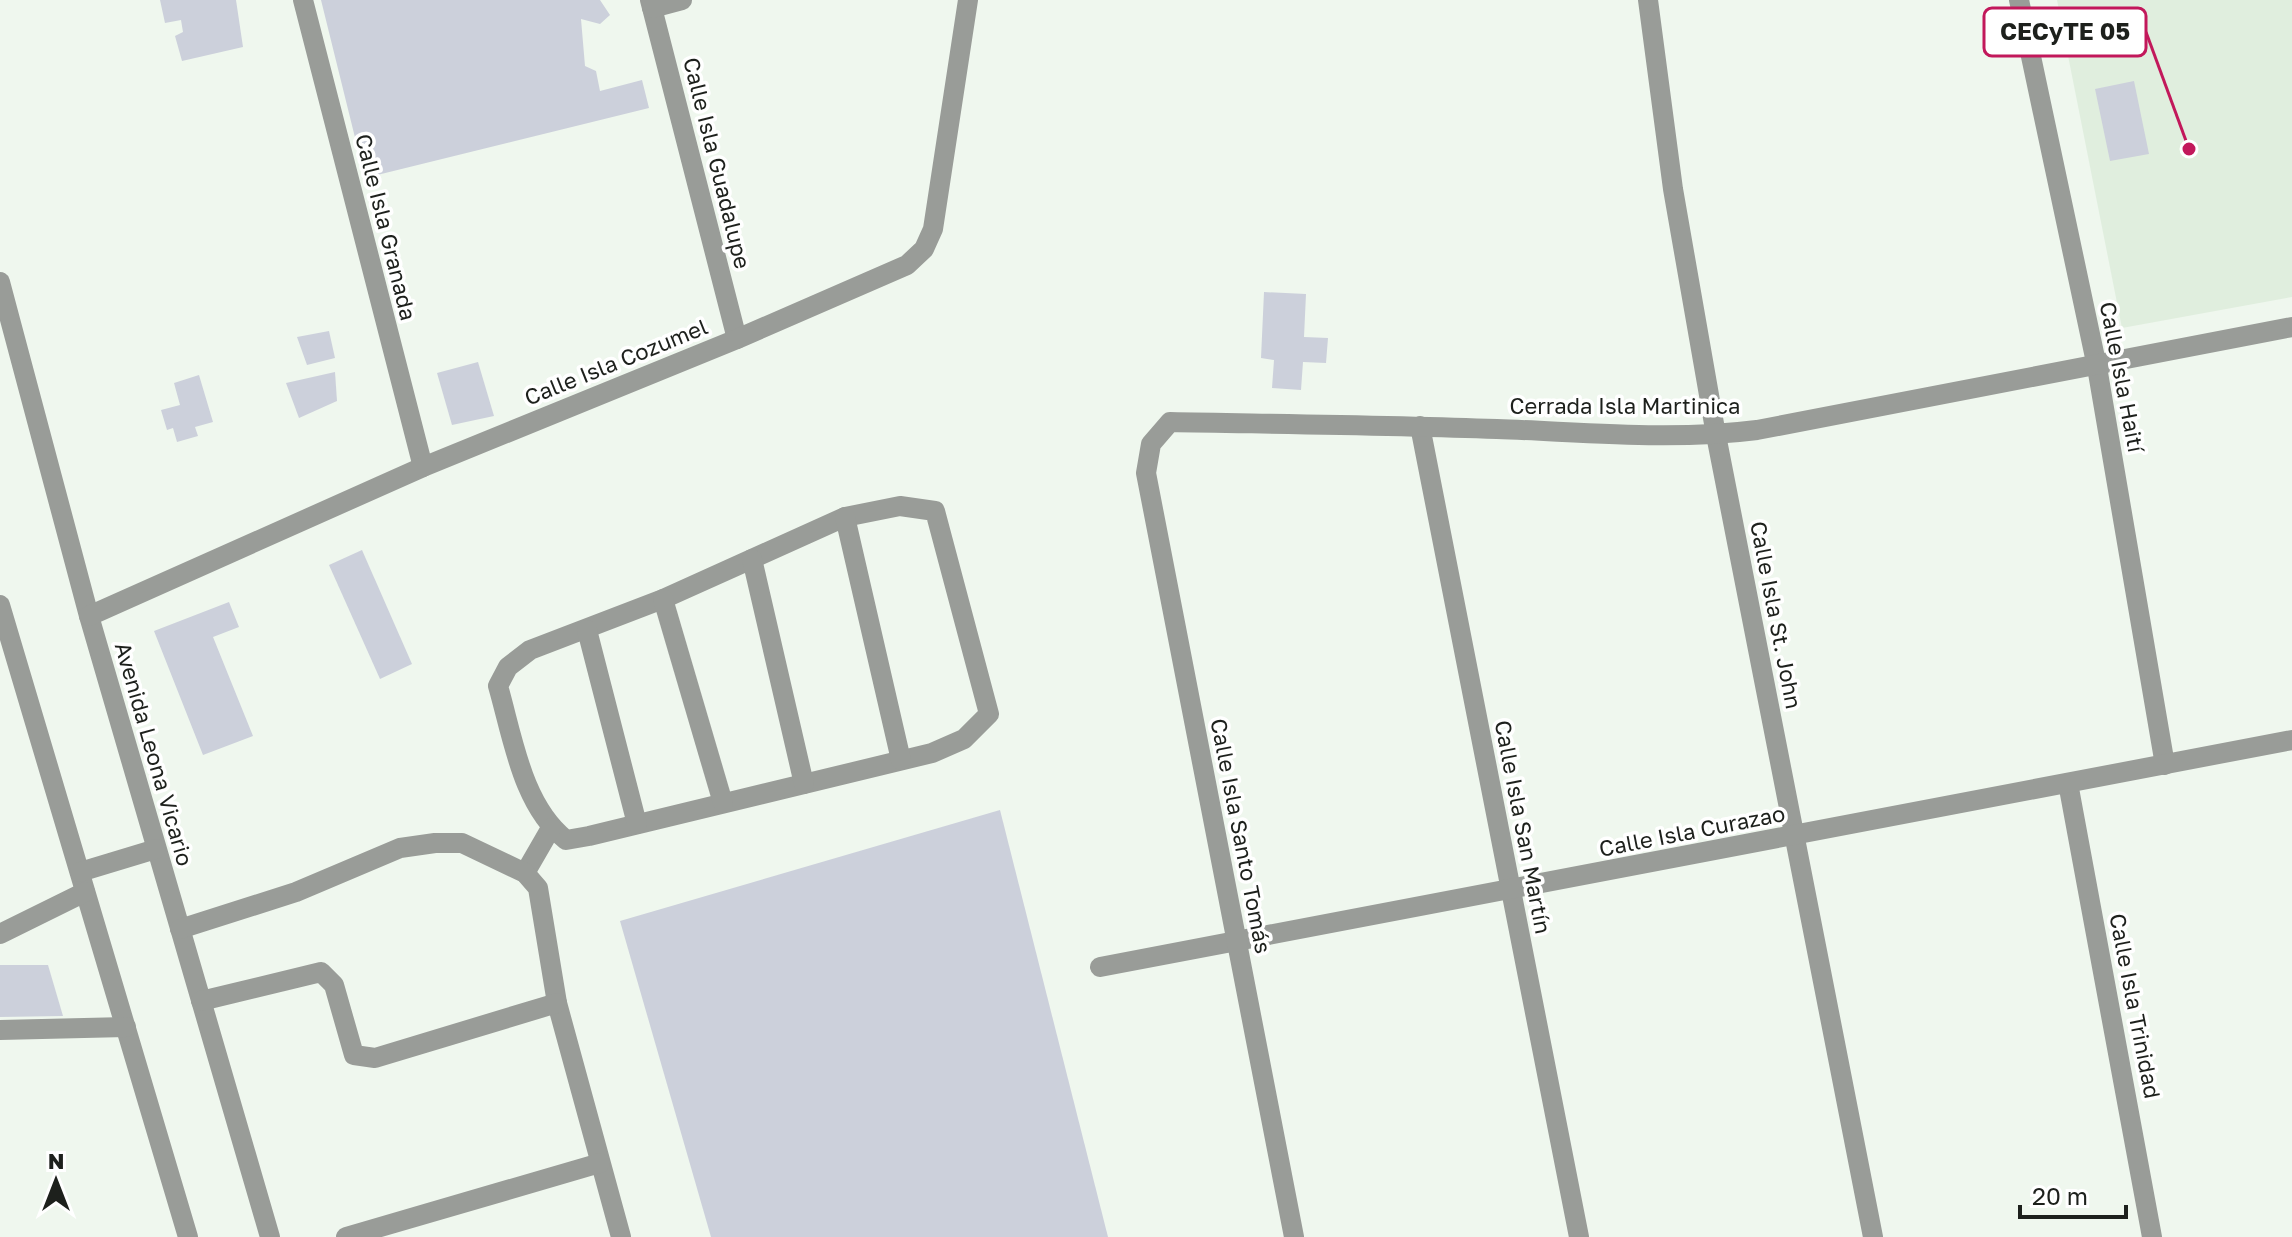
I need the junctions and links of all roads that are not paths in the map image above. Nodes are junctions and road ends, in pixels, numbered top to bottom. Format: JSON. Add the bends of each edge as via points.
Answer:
{"nodes":[{"id":1,"x":303,"y":0,"type":"edge"},
{"id":2,"x":682,"y":0,"type":"edge"},
{"id":3,"x":968,"y":0,"type":"edge"},
{"id":4,"x":1648,"y":0,"type":"edge"},
{"id":5,"x":2019,"y":0,"type":"edge"},
{"id":6,"x":651,"y":4,"type":"edge"},
{"id":7,"x":0,"y":282,"type":"edge"},
{"id":8,"x":2292,"y":327,"type":"edge"},
{"id":9,"x":737,"y":339,"type":"junction"},
{"id":10,"x":2097,"y":367,"type":"junction"},
{"id":11,"x":1420,"y":426,"type":"junction"},
{"id":12,"x":1716,"y":435,"type":"junction"},
{"id":13,"x":1151,"y":444,"type":"joint"},
{"id":14,"x":423,"y":467,"type":"junction"},
{"id":15,"x":845,"y":517,"type":"junction"},
{"id":16,"x":752,"y":559,"type":"junction"},
{"id":17,"x":663,"y":599,"type":"junction"},
{"id":18,"x":0,"y":605,"type":"edge"},
{"id":19,"x":89,"y":616,"type":"junction"},
{"id":20,"x":587,"y":630,"type":"junction"},
{"id":21,"x":2292,"y":740,"type":"edge"},
{"id":22,"x":901,"y":760,"type":"junction"},
{"id":23,"x":2165,"y":765,"type":"junction"},
{"id":24,"x":2068,"y":783,"type":"junction"},
{"id":25,"x":804,"y":784,"type":"junction"},
{"id":26,"x":723,"y":803,"type":"junction"},
{"id":27,"x":637,"y":824,"type":"junction"},
{"id":28,"x":551,"y":828,"type":"junction"},
{"id":29,"x":1796,"y":835,"type":"junction"},
{"id":30,"x":156,"y":849,"type":"junction"},
{"id":31,"x":525,"y":873,"type":"junction"},
{"id":32,"x":82,"y":882,"type":"junction"},
{"id":33,"x":1510,"y":889,"type":"junction"},
{"id":34,"x":180,"y":929,"type":"junction"},
{"id":35,"x":0,"y":934,"type":"edge"},
{"id":36,"x":1237,"y":941,"type":"junction"},
{"id":37,"x":1100,"y":967,"type":"dead end"},
{"id":38,"x":201,"y":1001,"type":"junction"},
{"id":39,"x":557,"y":1003,"type":"junction"},
{"id":40,"x":126,"y":1027,"type":"junction"},
{"id":41,"x":0,"y":1030,"type":"edge"},
{"id":42,"x":600,"y":1163,"type":"junction"},
{"id":43,"x":188,"y":1237,"type":"edge"},
{"id":44,"x":270,"y":1237,"type":"edge"},
{"id":45,"x":346,"y":1237,"type":"edge"},
{"id":46,"x":621,"y":1237,"type":"edge"},
{"id":47,"x":1294,"y":1237,"type":"edge"},
{"id":48,"x":1579,"y":1237,"type":"edge"},
{"id":49,"x":1873,"y":1237,"type":"edge"},
{"id":50,"x":2152,"y":1237,"type":"edge"}],
"edges":[{"from":1,"to":14,"type":"street","name":"Calle Isla Granada"},
{"from":2,"to":6,"type":"street"},
{"from":3,"to":9,"type":"street","name":"Calle Isla Cozumel","via":[[933,229],[924,249],[907,265]]},
{"from":4,"to":12,"type":"street","name":"Calle Isla St. John","via":[[1673,189]]},
{"from":5,"to":10,"type":"street","name":"Calle Isla Haití"},
{"from":6,"to":9,"type":"street","name":"Calle Isla Guadalupe"},
{"from":7,"to":19,"type":"street","name":"Avenida Leona Vicario"},
{"from":8,"to":10,"type":"street","name":"Cerrada Isla Martinica"},
{"from":9,"to":14,"type":"street","name":"Calle Isla Cozumel"},
{"from":10,"to":12,"type":"street","name":"Cerrada Isla Martinica"},
{"from":10,"to":23,"type":"street","name":"Calle Isla Haití"},
{"from":11,"to":12,"type":"street","name":"Cerrada Isla Martinica"},
{"from":11,"to":13,"type":"street","name":"Cerrada Isla Martinica","via":[[1170,422]]},
{"from":11,"to":33,"type":"street","name":"Calle Isla San Martín"},
{"from":12,"to":29,"type":"street","name":"Calle Isla St. John"},
{"from":13,"to":36,"type":"street","name":"Calle Isla Santo Tomás","via":[[1146,473]]},
{"from":14,"to":19,"type":"street","name":"Calle Isla Cozumel"},
{"from":15,"to":16,"type":"street"},
{"from":15,"to":22,"type":"street"},
{"from":15,"to":22,"type":"street","via":[[900,506],[935,511],[989,714],[964,739]]},
{"from":16,"to":17,"type":"street"},
{"from":16,"to":25,"type":"street"},
{"from":17,"to":20,"type":"street"},
{"from":17,"to":26,"type":"street"},
{"from":18,"to":32,"type":"street"},
{"from":19,"to":30,"type":"street","name":"Avenida Leona Vicario"},
{"from":20,"to":27,"type":"street"},
{"from":20,"to":28,"type":"street","via":[[530,650],[508,667],[498,686],[528,789]]},
{"from":21,"to":23,"type":"street","name":"Calle Isla Curazao"},
{"from":22,"to":25,"type":"street"},
{"from":23,"to":24,"type":"street","name":"Calle Isla Curazao"},
{"from":24,"to":29,"type":"street","name":"Calle Isla Curazao"},
{"from":24,"to":50,"type":"street","name":"Calle Isla Trinidad"},
{"from":25,"to":26,"type":"street"},
{"from":26,"to":27,"type":"street"},
{"from":27,"to":28,"type":"street","via":[[566,840]]},
{"from":28,"to":31,"type":"street"},
{"from":29,"to":33,"type":"street","name":"Calle Isla Curazao"},
{"from":29,"to":49,"type":"street","name":"Calle Isla St. John"},
{"from":30,"to":32,"type":"street"},
{"from":30,"to":34,"type":"street","name":"Avenida Leona Vicario"},
{"from":31,"to":34,"type":"street","via":[[462,843],[400,848],[296,892]]},
{"from":31,"to":39,"type":"street","via":[[538,888]]},
{"from":32,"to":35,"type":"street"},
{"from":32,"to":40,"type":"street"},
{"from":33,"to":36,"type":"street","name":"Calle Isla Curazao"},
{"from":33,"to":48,"type":"street","name":"Calle Isla San Martín"},
{"from":34,"to":38,"type":"street","name":"Avenida Leona Vicario"},
{"from":36,"to":37,"type":"street","name":"Calle Isla Curazao"},
{"from":36,"to":47,"type":"street","name":"Calle Isla Santo Tomás"},
{"from":38,"to":39,"type":"street","via":[[321,972],[334,985],[354,1055],[375,1058]]},
{"from":38,"to":44,"type":"street","name":"Avenida Leona Vicario"},
{"from":39,"to":42,"type":"street"},
{"from":40,"to":41,"type":"street"},
{"from":40,"to":43,"type":"street"},
{"from":42,"to":45,"type":"street"},
{"from":42,"to":46,"type":"street"}]}
